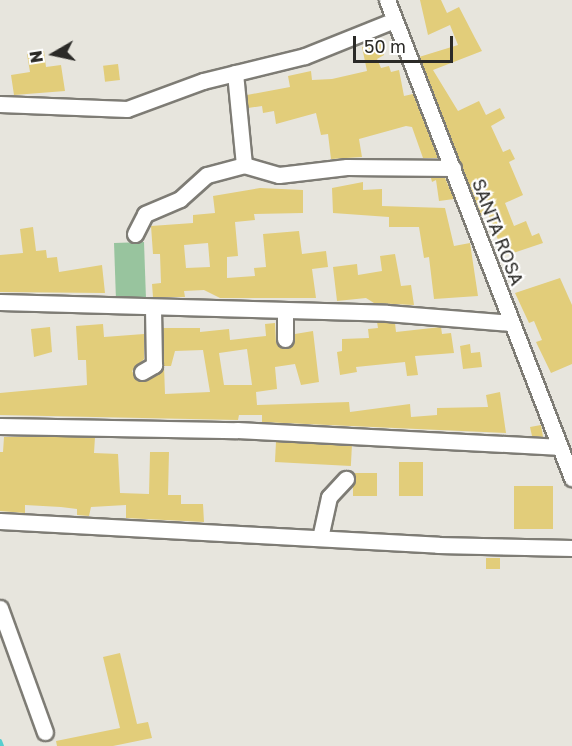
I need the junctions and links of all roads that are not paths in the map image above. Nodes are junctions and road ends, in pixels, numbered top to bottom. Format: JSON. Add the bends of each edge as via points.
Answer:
{"nodes":[{"id":1,"x":387,"y":0,"type":"edge"},
{"id":2,"x":392,"y":21,"type":"junction"},
{"id":3,"x":235,"y":73,"type":"junction"},
{"id":4,"x":0,"y":104,"type":"edge"},
{"id":5,"x":244,"y":165,"type":"junction"},
{"id":6,"x":453,"y":168,"type":"junction"},
{"id":7,"x":135,"y":234,"type":"dead end"},
{"id":8,"x":0,"y":302,"type":"edge"},
{"id":9,"x":153,"y":307,"type":"junction"},
{"id":10,"x":285,"y":310,"type":"junction"},
{"id":11,"x":512,"y":322,"type":"junction"},
{"id":12,"x":285,"y":339,"type":"dead end"},
{"id":13,"x":142,"y":372,"type":"dead end"},
{"id":14,"x":0,"y":426,"type":"edge"},
{"id":15,"x":557,"y":447,"type":"junction"},
{"id":16,"x":572,"y":478,"type":"edge"},
{"id":17,"x":346,"y":479,"type":"dead end"},
{"id":18,"x":0,"y":521,"type":"edge"},
{"id":19,"x":320,"y":538,"type":"junction"},
{"id":20,"x":572,"y":548,"type":"edge"},
{"id":21,"x":0,"y":608,"type":"edge"},
{"id":22,"x":45,"y":732,"type":"dead end"}],
"edges":[{"from":1,"to":2,"type":"street","name":"SANTA ROSA"},
{"from":2,"to":3,"type":"street","via":[[305,56]]},
{"from":2,"to":6,"type":"street","name":"SANTA ROSA"},
{"from":3,"to":4,"type":"street","via":[[121,110]]},
{"from":3,"to":5,"type":"street"},
{"from":5,"to":6,"type":"street","via":[[279,174],[346,167]]},
{"from":5,"to":7,"type":"street","via":[[207,175],[180,199],[145,214]]},
{"from":6,"to":11,"type":"street","name":"SANTA ROSA"},
{"from":8,"to":9,"type":"street"},
{"from":9,"to":10,"type":"street"},
{"from":9,"to":13,"type":"street","via":[[154,365]]},
{"from":10,"to":11,"type":"street"},
{"from":10,"to":12,"type":"street"},
{"from":11,"to":15,"type":"street","name":"SANTA ROSA"},
{"from":14,"to":15,"type":"street","via":[[237,430]]},
{"from":15,"to":16,"type":"street","name":"SANTA ROSA"},
{"from":17,"to":19,"type":"street","via":[[329,497]]},
{"from":18,"to":19,"type":"street"},
{"from":19,"to":20,"type":"street"},
{"from":21,"to":22,"type":"street"}]}
